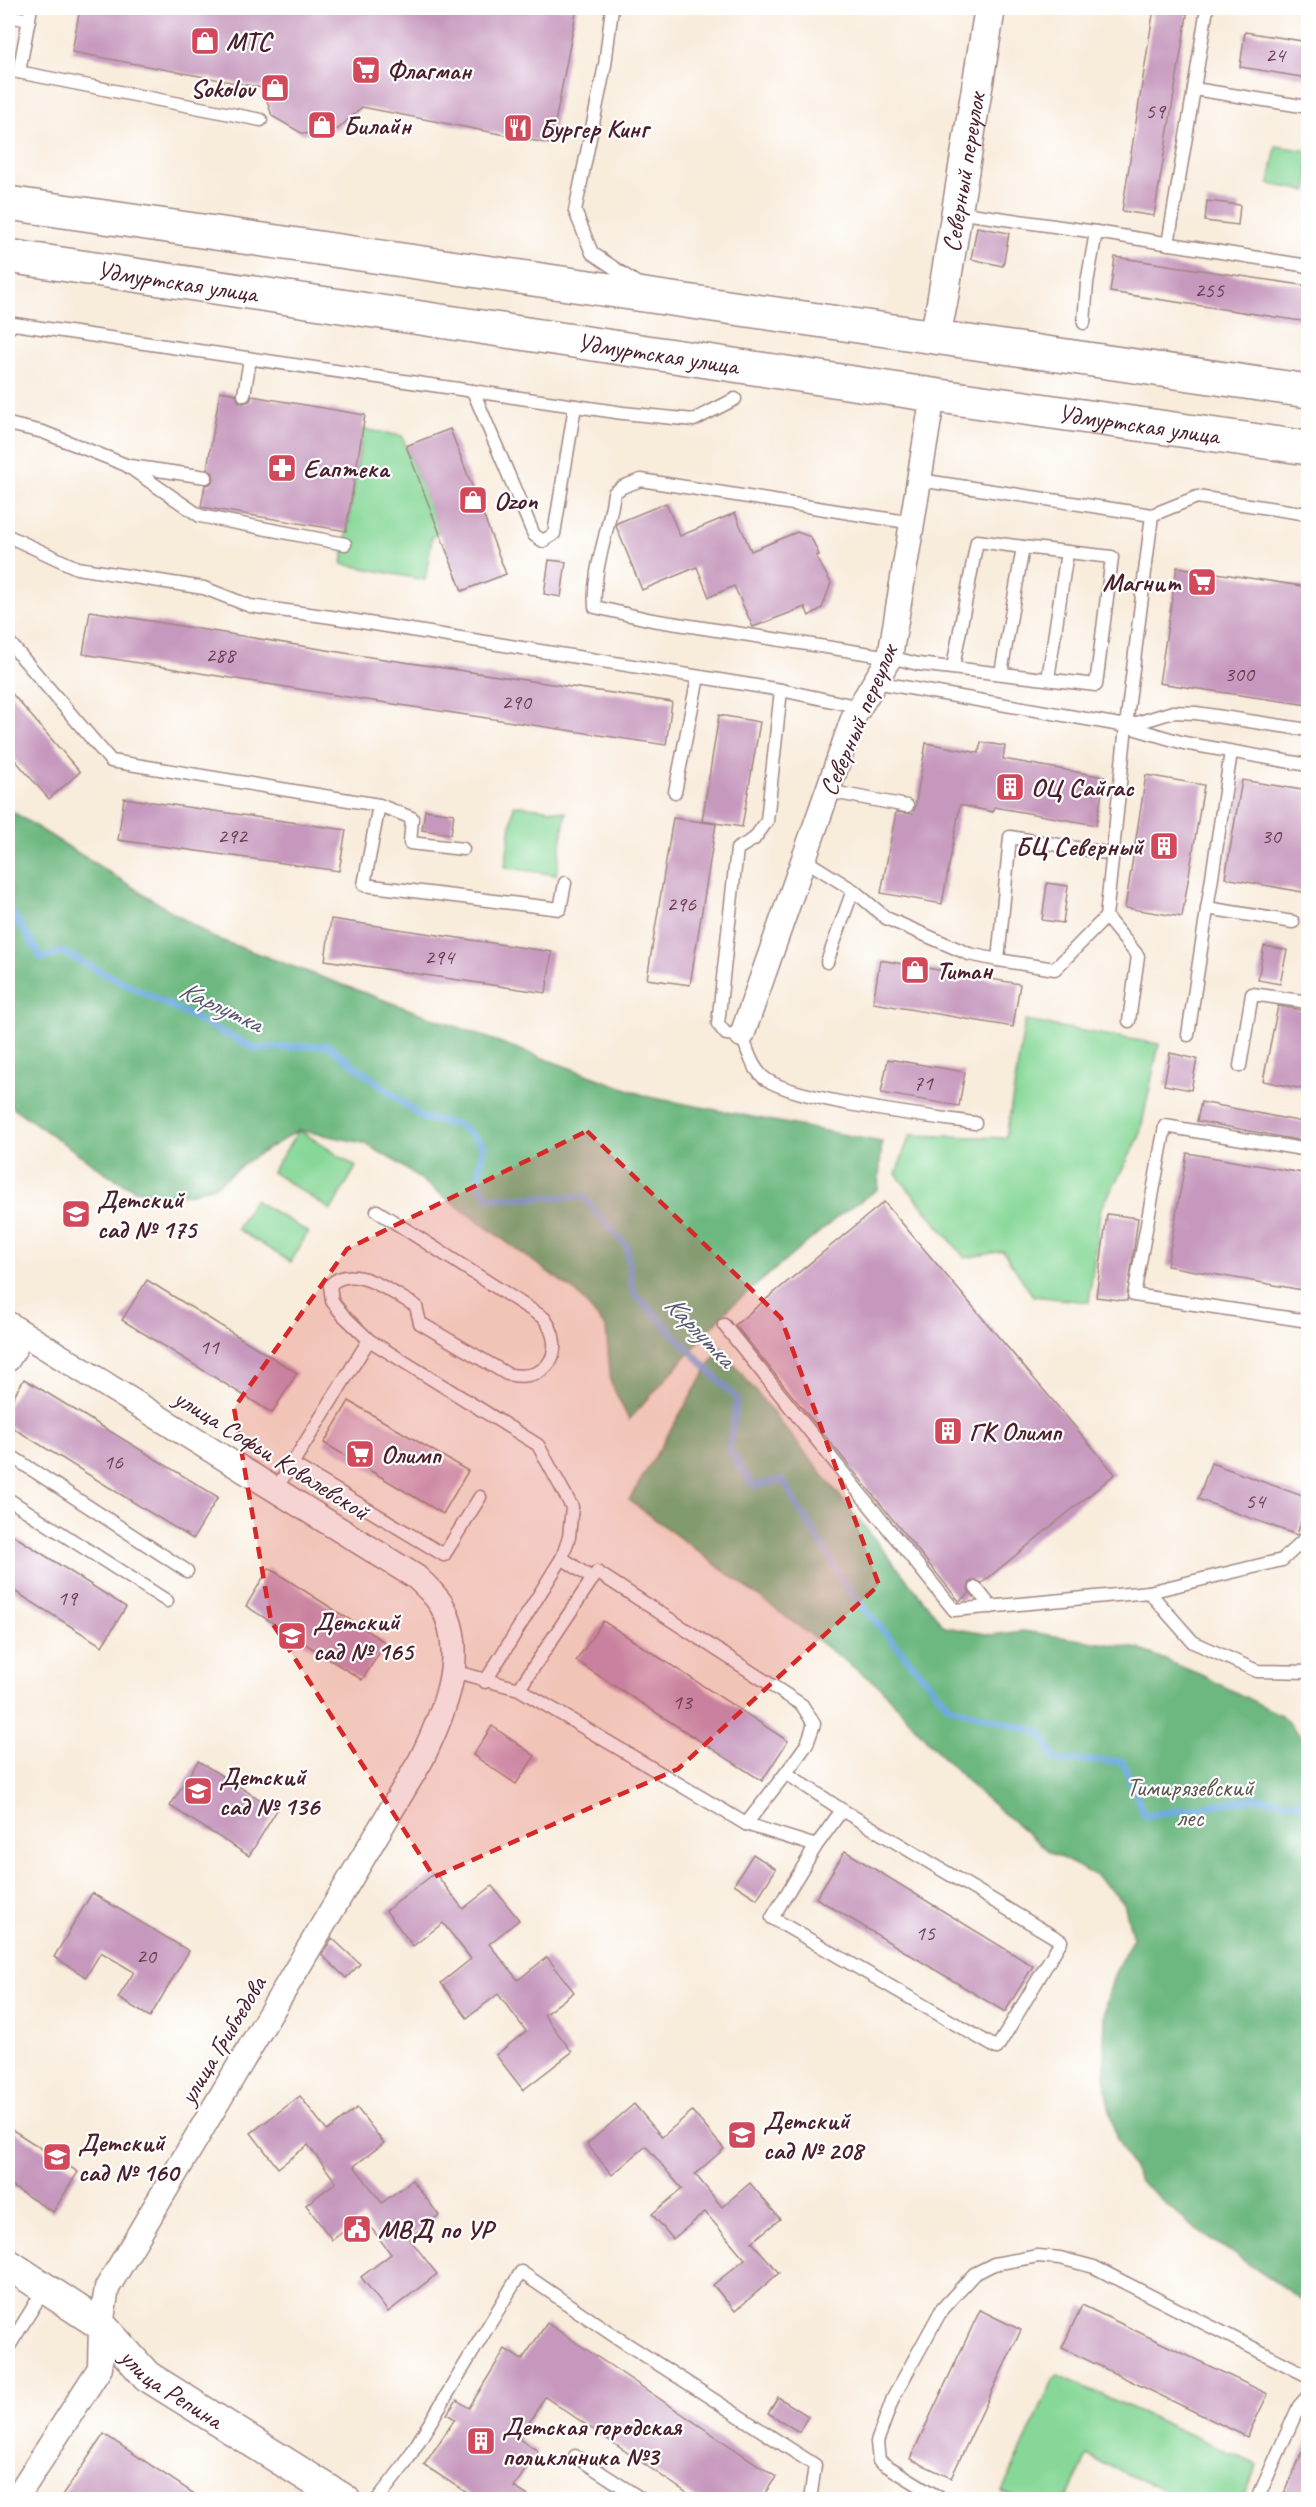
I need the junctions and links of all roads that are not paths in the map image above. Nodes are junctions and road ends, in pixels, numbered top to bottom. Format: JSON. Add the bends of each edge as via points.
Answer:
{"nodes":[{"id":1,"x":612,"y":8,"type":"edge"},
{"id":2,"x":990,"y":8,"type":"edge"},
{"id":3,"x":1207,"y":8,"type":"edge"},
{"id":4,"x":30,"y":14,"type":"edge"},
{"id":5,"x":8,"y":16,"type":"edge"},
{"id":6,"x":13,"y":71,"type":"edge"},
{"id":7,"x":1194,"y":89,"type":"junction"},
{"id":8,"x":1308,"y":107,"type":"edge"},
{"id":9,"x":261,"y":120,"type":"dead end"},
{"id":10,"x":8,"y":203,"type":"edge"},
{"id":11,"x":953,"y":211,"type":"junction"},
{"id":12,"x":1095,"y":232,"type":"junction"},
{"id":13,"x":1168,"y":244,"type":"junction"},
{"id":14,"x":8,"y":256,"type":"edge"},
{"id":15,"x":1308,"y":266,"type":"edge"},
{"id":16,"x":657,"y":296,"type":"junction"},
{"id":17,"x":1084,"y":323,"type":"dead end"},
{"id":18,"x":8,"y":329,"type":"edge"},
{"id":19,"x":934,"y":336,"type":"junction"},
{"id":20,"x":250,"y":359,"type":"junction"},
{"id":21,"x":473,"y":391,"type":"junction"},
{"id":22,"x":1308,"y":391,"type":"edge"},
{"id":23,"x":244,"y":395,"type":"dead end"},
{"id":24,"x":933,"y":395,"type":"junction"},
{"id":25,"x":735,"y":399,"type":"dead end"},
{"id":26,"x":575,"y":406,"type":"junction"},
{"id":27,"x":8,"y":423,"type":"edge"},
{"id":28,"x":1308,"y":448,"type":"edge"},
{"id":29,"x":126,"y":465,"type":"junction"},
{"id":30,"x":206,"y":477,"type":"dead end"},
{"id":31,"x":919,"y":480,"type":"junction"},
{"id":32,"x":1308,"y":514,"type":"edge"},
{"id":33,"x":1152,"y":515,"type":"junction"},
{"id":34,"x":912,"y":522,"type":"junction"},
{"id":35,"x":8,"y":536,"type":"edge"},
{"id":36,"x":345,"y":544,"type":"dead end"},
{"id":37,"x":1023,"y":548,"type":"junction"},
{"id":38,"x":1067,"y":552,"type":"junction"},
{"id":39,"x":8,"y":641,"type":"edge"},
{"id":40,"x":890,"y":657,"type":"junction"},
{"id":41,"x":952,"y":668,"type":"junction"},
{"id":42,"x":1001,"y":673,"type":"junction"},
{"id":43,"x":698,"y":677,"type":"junction"},
{"id":44,"x":1048,"y":679,"type":"junction"},
{"id":45,"x":875,"y":682,"type":"junction"},
{"id":46,"x":781,"y":690,"type":"junction"},
{"id":47,"x":860,"y":707,"type":"junction"},
{"id":48,"x":1126,"y":726,"type":"junction"},
{"id":49,"x":1308,"y":730,"type":"edge"},
{"id":50,"x":1232,"y":752,"type":"junction"},
{"id":51,"x":1308,"y":765,"type":"edge"},
{"id":52,"x":827,"y":791,"type":"junction"},
{"id":53,"x":675,"y":792,"type":"dead end"},
{"id":54,"x":379,"y":805,"type":"junction"},
{"id":55,"x":907,"y":806,"type":"dead end"},
{"id":56,"x":463,"y":849,"type":"dead end"},
{"id":57,"x":1113,"y":854,"type":"junction"},
{"id":58,"x":805,"y":860,"type":"junction"},
{"id":59,"x":565,"y":883,"type":"dead end"},
{"id":60,"x":853,"y":890,"type":"junction"},
{"id":61,"x":1207,"y":908,"type":"junction"},
{"id":62,"x":1106,"y":917,"type":"junction"},
{"id":63,"x":1293,"y":922,"type":"dead end"},
{"id":64,"x":998,"y":960,"type":"junction"},
{"id":65,"x":827,"y":962,"type":"dead end"},
{"id":66,"x":1308,"y":1002,"type":"edge"},
{"id":67,"x":1129,"y":1021,"type":"dead end"},
{"id":68,"x":742,"y":1035,"type":"junction"},
{"id":69,"x":1188,"y":1035,"type":"dead end"},
{"id":70,"x":1240,"y":1066,"type":"dead end"},
{"id":71,"x":975,"y":1123,"type":"dead end"},
{"id":72,"x":1308,"y":1150,"type":"edge"},
{"id":73,"x":377,"y":1211,"type":"dead end"},
{"id":74,"x":1308,"y":1321,"type":"edge"},
{"id":75,"x":724,"y":1325,"type":"dead end"},
{"id":76,"x":15,"y":1329,"type":"edge"},
{"id":77,"x":369,"y":1340,"type":"junction"},
{"id":78,"x":8,"y":1359,"type":"edge"},
{"id":79,"x":8,"y":1454,"type":"edge"},
{"id":80,"x":292,"y":1464,"type":"junction"},
{"id":81,"x":276,"y":1490,"type":"junction"},
{"id":82,"x":480,"y":1497,"type":"dead end"},
{"id":83,"x":8,"y":1499,"type":"edge"},
{"id":84,"x":1308,"y":1536,"type":"edge"},
{"id":85,"x":562,"y":1558,"type":"junction"},
{"id":86,"x":187,"y":1571,"type":"dead end"},
{"id":87,"x":593,"y":1579,"type":"junction"},
{"id":88,"x":976,"y":1588,"type":"dead end"},
{"id":89,"x":1149,"y":1592,"type":"junction"},
{"id":90,"x":167,"y":1601,"type":"dead end"},
{"id":91,"x":992,"y":1607,"type":"junction"},
{"id":92,"x":453,"y":1671,"type":"junction"},
{"id":93,"x":1308,"y":1672,"type":"edge"},
{"id":94,"x":486,"y":1682,"type":"junction"},
{"id":95,"x":519,"y":1689,"type":"junction"},
{"id":96,"x":786,"y":1773,"type":"junction"},
{"id":97,"x":842,"y":1810,"type":"junction"},
{"id":98,"x":746,"y":1824,"type":"junction"},
{"id":99,"x":816,"y":1846,"type":"junction"},
{"id":100,"x":8,"y":2264,"type":"edge"},
{"id":101,"x":45,"y":2289,"type":"junction"},
{"id":102,"x":101,"y":2325,"type":"junction"},
{"id":103,"x":8,"y":2348,"type":"edge"},
{"id":104,"x":1308,"y":2376,"type":"edge"},
{"id":105,"x":1308,"y":2396,"type":"edge"},
{"id":106,"x":575,"y":2456,"type":"dead end"},
{"id":107,"x":15,"y":2499,"type":"edge"},
{"id":108,"x":345,"y":2499,"type":"edge"},
{"id":109,"x":377,"y":2499,"type":"edge"},
{"id":110,"x":643,"y":2499,"type":"edge"},
{"id":111,"x":810,"y":2499,"type":"edge"},
{"id":112,"x":943,"y":2499,"type":"edge"},
{"id":113,"x":1257,"y":2499,"type":"edge"}],
"edges":[{"from":1,"to":16,"type":"lane","via":[[605,64],[575,211],[592,253]]},
{"from":2,"to":11,"type":"street","name":"Северный переулок","via":[[971,95]]},
{"from":3,"to":7,"type":"lane"},
{"from":4,"to":5,"type":"lane"},
{"from":4,"to":6,"type":"lane"},
{"from":6,"to":9,"type":"lane"},
{"from":7,"to":8,"type":"lane"},
{"from":7,"to":13,"type":"lane"},
{"from":10,"to":16,"type":"main road","name":"Удмуртская улица"},
{"from":11,"to":12,"type":"lane"},
{"from":11,"to":19,"type":"street","name":"Северный переулок"},
{"from":12,"to":13,"type":"lane"},
{"from":12,"to":17,"type":"lane"},
{"from":13,"to":15,"type":"lane"},
{"from":14,"to":24,"type":"main road","name":"Удмуртская улица"},
{"from":16,"to":19,"type":"main road","name":"Удмуртская улица"},
{"from":18,"to":20,"type":"lane","via":[[14,324]]},
{"from":19,"to":22,"type":"main road","name":"Удмуртская улица"},
{"from":20,"to":21,"type":"lane"},
{"from":20,"to":23,"type":"lane"},
{"from":21,"to":26,"type":"lane"},
{"from":21,"to":26,"type":"lane","via":[[534,535],[543,541],[554,534]]},
{"from":24,"to":28,"type":"main road","name":"Удмуртская улица"},
{"from":24,"to":31,"type":"street","name":"Северный переулок"},
{"from":25,"to":26,"type":"lane","via":[[694,420]]},
{"from":27,"to":29,"type":"lane","via":[[43,432]]},
{"from":29,"to":30,"type":"lane"},
{"from":29,"to":36,"type":"lane","via":[[200,516]]},
{"from":31,"to":33,"type":"lane"},
{"from":31,"to":34,"type":"street","name":"Северный переулок"},
{"from":32,"to":33,"type":"lane","via":[[1197,497]]},
{"from":33,"to":48,"type":"lane"},
{"from":34,"to":40,"type":"street","name":"Северный переулок"},
{"from":34,"to":40,"type":"lane","via":[[641,480],[614,493],[593,585],[595,607],[652,620]]},
{"from":35,"to":43,"type":"lane","via":[[77,568],[204,588],[250,606]]},
{"from":37,"to":38,"type":"lane"},
{"from":37,"to":41,"type":"lane","via":[[977,541]]},
{"from":37,"to":42,"type":"lane"},
{"from":38,"to":44,"type":"lane"},
{"from":38,"to":44,"type":"lane","via":[[1112,557],[1096,685]]},
{"from":39,"to":54,"type":"lane","via":[[111,761]]},
{"from":40,"to":41,"type":"lane"},
{"from":40,"to":45,"type":"street","name":"Северный переулок"},
{"from":41,"to":42,"type":"lane"},
{"from":42,"to":44,"type":"lane"},
{"from":43,"to":46,"type":"lane"},
{"from":43,"to":53,"type":"lane"},
{"from":45,"to":47,"type":"street","name":"Северный переулок"},
{"from":45,"to":48,"type":"lane"},
{"from":46,"to":47,"type":"lane"},
{"from":46,"to":68,"type":"lane","via":[[767,821],[754,839],[737,849],[718,1024],[726,1034]]},
{"from":47,"to":52,"type":"street","name":"Северный переулок"},
{"from":48,"to":49,"type":"lane","via":[[1173,712]]},
{"from":48,"to":50,"type":"lane"},
{"from":48,"to":57,"type":"lane"},
{"from":50,"to":51,"type":"lane"},
{"from":50,"to":61,"type":"lane"},
{"from":52,"to":55,"type":"lane"},
{"from":52,"to":58,"type":"street","name":"Северный переулок"},
{"from":54,"to":56,"type":"lane","via":[[412,818],[410,843]]},
{"from":54,"to":59,"type":"lane","via":[[364,885],[560,909]]},
{"from":57,"to":62,"type":"lane"},
{"from":57,"to":64,"type":"lane","via":[[1010,837]]},
{"from":58,"to":60,"type":"lane"},
{"from":58,"to":68,"type":"street","name":"Северный переулок"},
{"from":60,"to":64,"type":"lane","via":[[886,918],[969,954]]},
{"from":60,"to":65,"type":"lane"},
{"from":61,"to":63,"type":"lane"},
{"from":61,"to":69,"type":"lane"},
{"from":62,"to":64,"type":"lane","via":[[1055,969]]},
{"from":62,"to":67,"type":"lane","via":[[1138,956]]},
{"from":66,"to":70,"type":"lane","via":[[1251,994]]},
{"from":68,"to":71,"type":"lane","via":[[750,1059],[763,1077],[785,1090]]},
{"from":72,"to":74,"type":"lane","via":[[1165,1126],[1134,1294]]},
{"from":73,"to":77,"type":"lane","via":[[544,1318],[555,1349],[550,1361],[530,1377],[507,1374],[420,1323],[416,1306],[360,1277],[337,1277],[330,1285],[332,1301]]},
{"from":75,"to":91,"type":"lane","via":[[954,1610]]},
{"from":76,"to":78,"type":"street"},
{"from":76,"to":81,"type":"street","name":"улица Софьи Ковалевской"},
{"from":77,"to":80,"type":"lane"},
{"from":77,"to":85,"type":"lane","via":[[538,1445],[572,1507]]},
{"from":79,"to":86,"type":"lane"},
{"from":80,"to":81,"type":"lane"},
{"from":80,"to":82,"type":"lane","via":[[444,1555]]},
{"from":81,"to":92,"type":"street","name":"улица Софьи Ковалевской","via":[[416,1576],[427,1587],[442,1606],[450,1630]]},
{"from":83,"to":90,"type":"lane"},
{"from":84,"to":89,"type":"lane","via":[[1282,1560]]},
{"from":85,"to":87,"type":"lane"},
{"from":85,"to":94,"type":"lane"},
{"from":87,"to":95,"type":"lane"},
{"from":87,"to":96,"type":"lane","via":[[597,1572],[802,1706],[814,1724],[807,1744]]},
{"from":88,"to":91,"type":"lane"},
{"from":89,"to":91,"type":"lane"},
{"from":89,"to":93,"type":"lane","via":[[1193,1642],[1257,1671]]},
{"from":92,"to":94,"type":"lane"},
{"from":92,"to":102,"type":"street","name":"улица Грибоедова","via":[[438,1726],[421,1760],[107,2288]]},
{"from":94,"to":95,"type":"lane"},
{"from":95,"to":98,"type":"lane"},
{"from":96,"to":97,"type":"lane"},
{"from":96,"to":98,"type":"lane"},
{"from":97,"to":99,"type":"lane"},
{"from":97,"to":99,"type":"lane","via":[[1061,1941],[997,2048],[772,1918]]},
{"from":98,"to":99,"type":"lane"},
{"from":100,"to":101,"type":"street","name":"улица Репина"},
{"from":101,"to":102,"type":"street","name":"улица Репина"},
{"from":101,"to":103,"type":"lane"},
{"from":102,"to":107,"type":"street","name":"улица Грибоедова","via":[[100,2368]]},
{"from":102,"to":108,"type":"street","name":"улица Репина","via":[[147,2376]]},
{"from":104,"to":112,"type":"lane","via":[[1094,2267],[1038,2256],[993,2264],[974,2274],[942,2309],[893,2398],[877,2442],[879,2461]]},
{"from":105,"to":113,"type":"lane","via":[[1299,2406]]},
{"from":106,"to":110,"type":"lane"},
{"from":109,"to":111,"type":"lane","via":[[405,2464],[521,2272],[815,2465]]}]}
